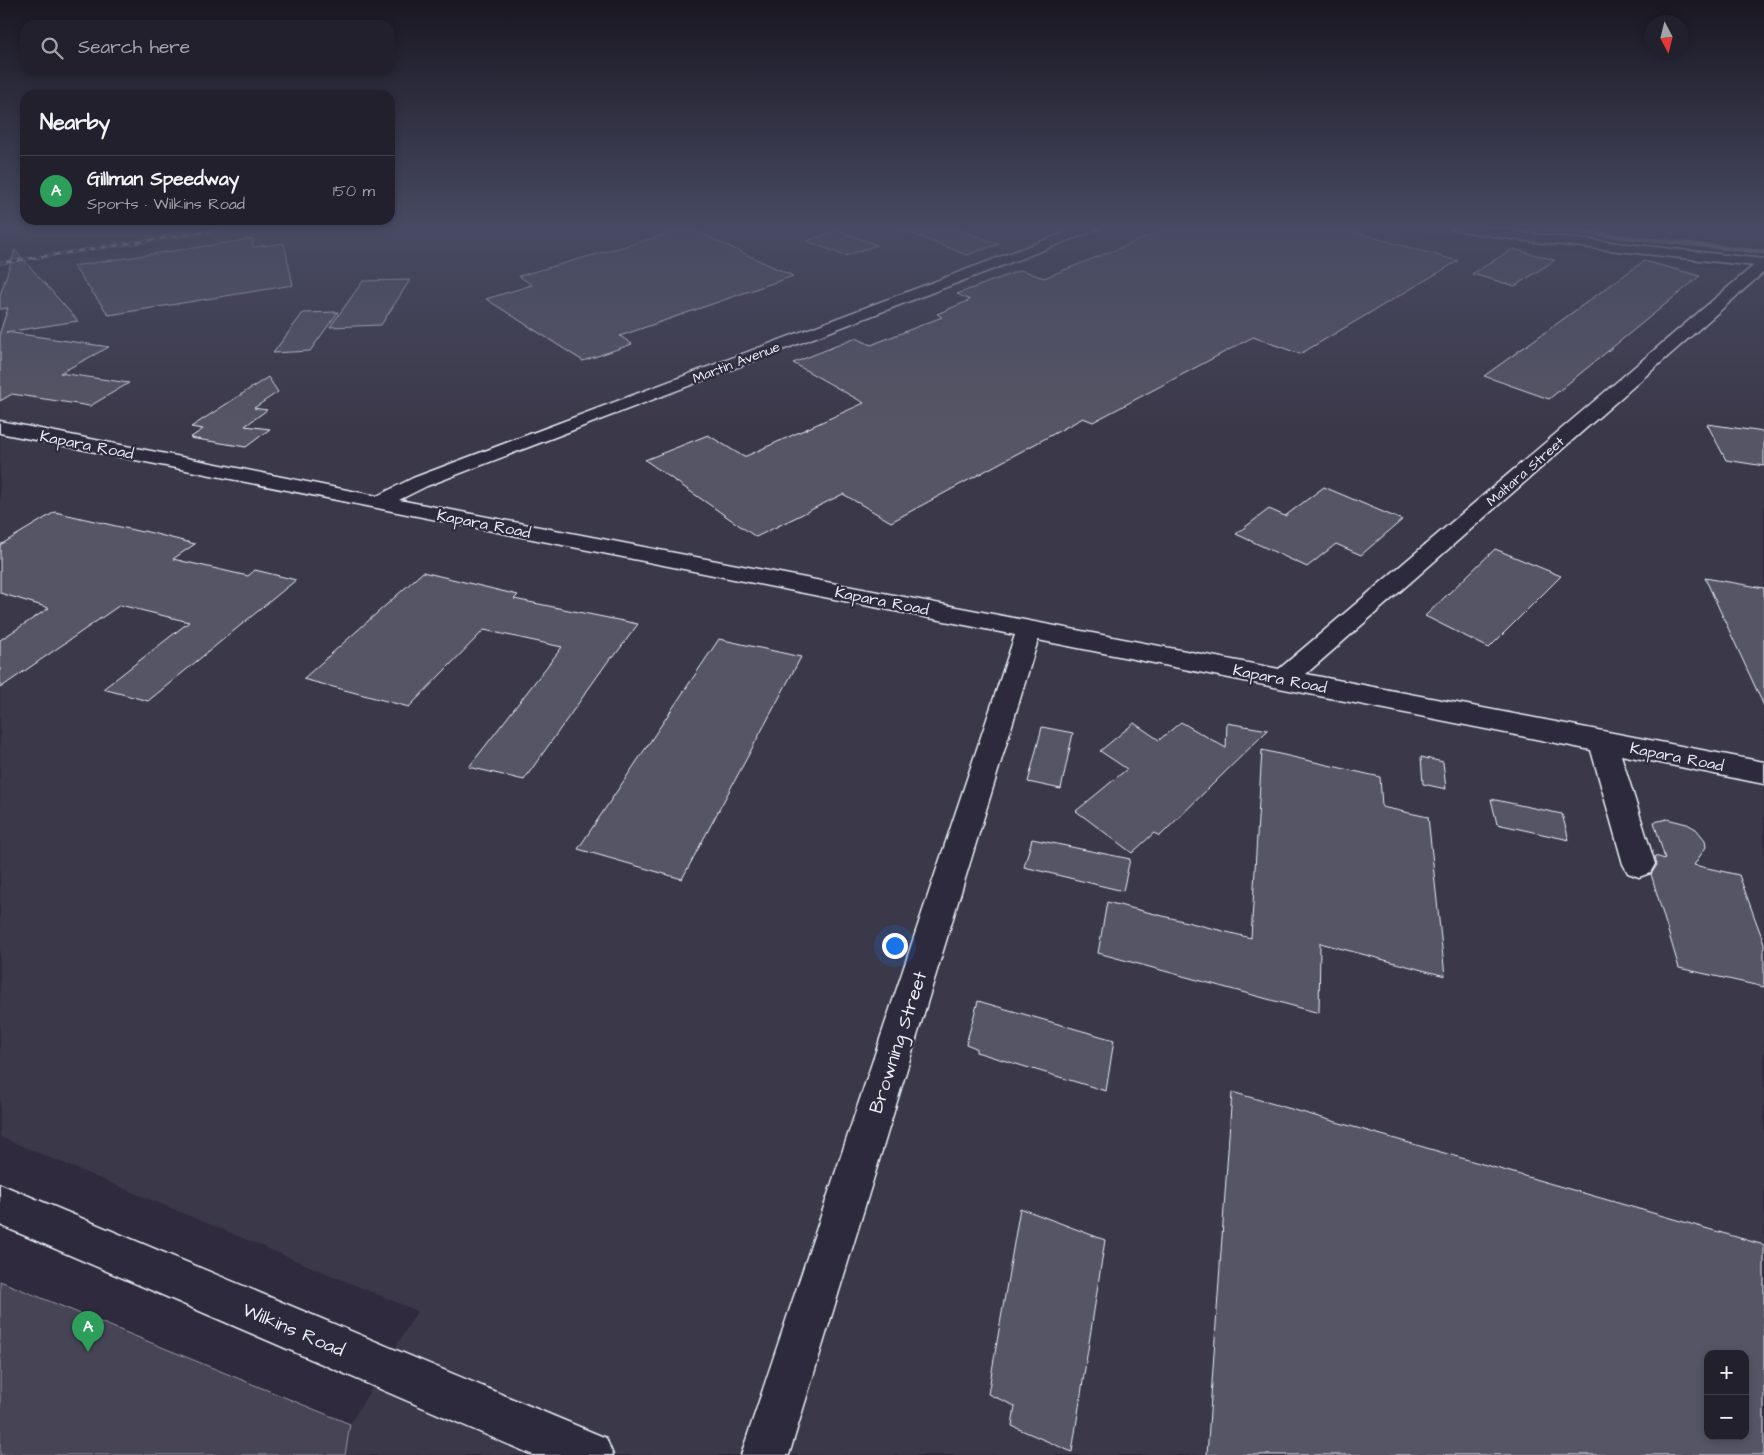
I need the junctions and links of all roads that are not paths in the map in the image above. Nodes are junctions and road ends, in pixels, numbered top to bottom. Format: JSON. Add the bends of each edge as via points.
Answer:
{"nodes":[{"id":1,"x":914,"y":294,"type":"edge"},
{"id":2,"x":1729,"y":294,"type":"edge"},
{"id":3,"x":0,"y":427,"type":"edge"},
{"id":4,"x":381,"y":503,"type":"junction"},
{"id":5,"x":1029,"y":629,"type":"junction"},
{"id":6,"x":1285,"y":678,"type":"junction"},
{"id":7,"x":1603,"y":742,"type":"junction"},
{"id":8,"x":1764,"y":773,"type":"edge"},
{"id":9,"x":1638,"y":864,"type":"dead end"},
{"id":10,"x":0,"y":1204,"type":"edge"},
{"id":11,"x":589,"y":1455,"type":"edge"},
{"id":12,"x":765,"y":1455,"type":"edge"}],
"edges":[{"from":1,"to":4,"type":"street","name":"Martin Avenue","via":[[420,482]]},
{"from":2,"to":6,"type":"street","name":"Maltara Street"},
{"from":3,"to":4,"type":"street","name":"Kapara Road"},
{"from":4,"to":5,"type":"street","name":"Kapara Road"},
{"from":5,"to":6,"type":"street","name":"Kapara Road"},
{"from":5,"to":12,"type":"street","name":"Browning Street"},
{"from":6,"to":7,"type":"street","name":"Kapara Road"},
{"from":7,"to":8,"type":"street","name":"Kapara Road"},
{"from":7,"to":9,"type":"street"},
{"from":10,"to":11,"type":"street","name":"Wilkins Road"}]}
